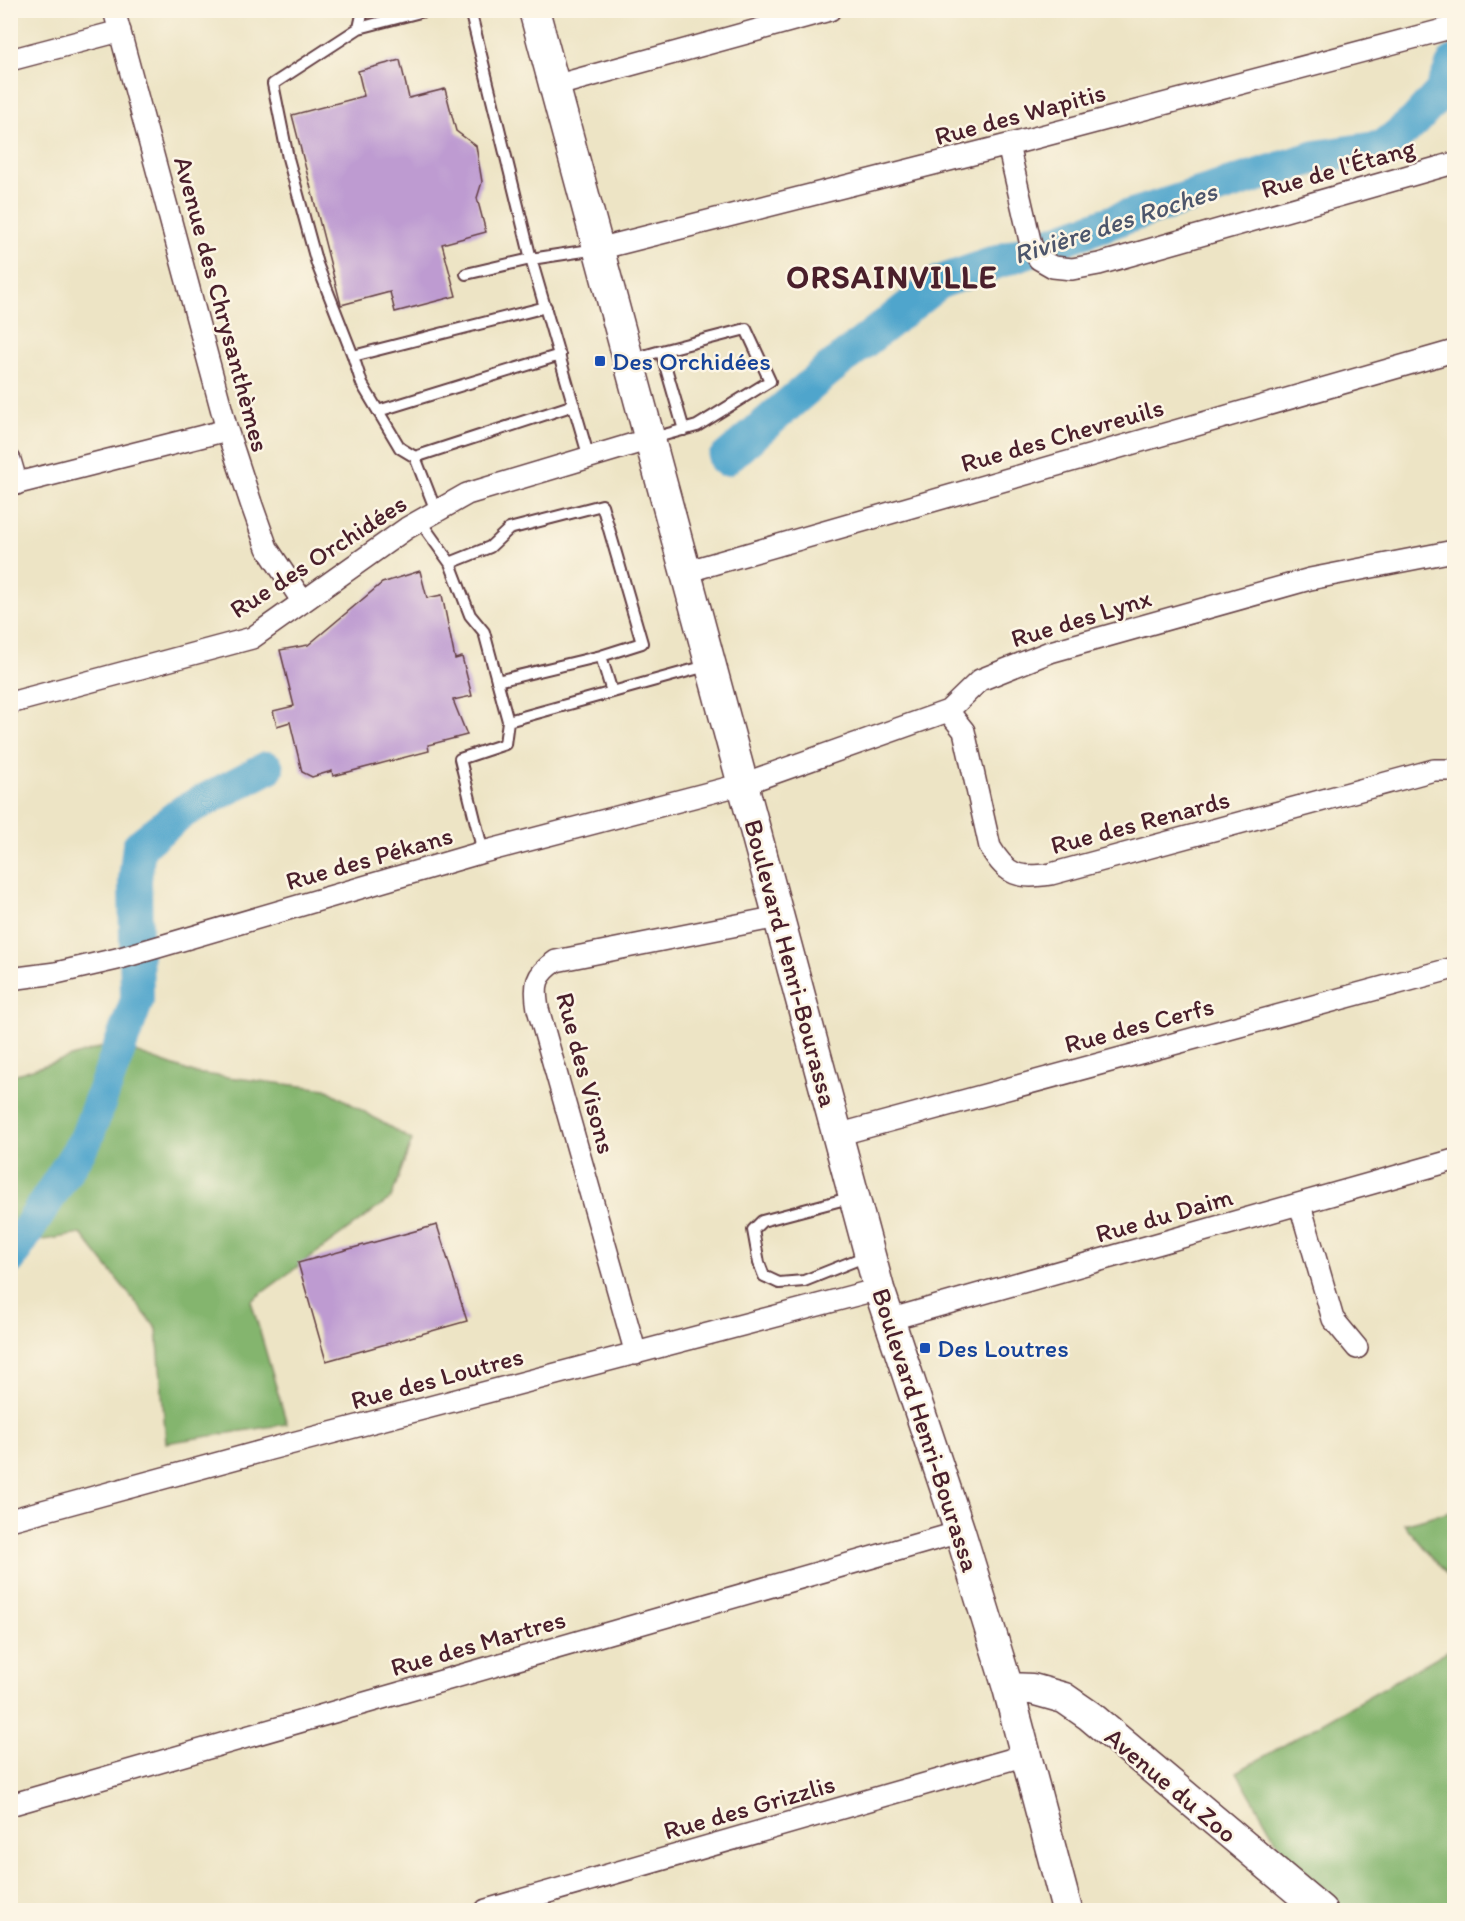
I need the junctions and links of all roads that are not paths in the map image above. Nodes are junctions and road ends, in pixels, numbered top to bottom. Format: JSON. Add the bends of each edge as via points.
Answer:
{"nodes":[{"id":1,"x":114,"y":10,"type":"edge"},
{"id":2,"x":363,"y":10,"type":"edge"},
{"id":3,"x":428,"y":10,"type":"edge"},
{"id":4,"x":470,"y":10,"type":"edge"},
{"id":5,"x":534,"y":10,"type":"edge"},
{"id":6,"x":831,"y":10,"type":"edge"},
{"id":7,"x":1455,"y":27,"type":"edge"},
{"id":8,"x":359,"y":28,"type":"junction"},
{"id":9,"x":120,"y":31,"type":"junction"},
{"id":10,"x":10,"y":60,"type":"edge"},
{"id":11,"x":554,"y":86,"type":"junction"},
{"id":12,"x":1008,"y":145,"type":"junction"},
{"id":13,"x":1455,"y":164,"type":"edge"},
{"id":14,"x":598,"y":249,"type":"junction"},
{"id":15,"x":531,"y":259,"type":"junction"},
{"id":16,"x":466,"y":274,"type":"dead end"},
{"id":17,"x":546,"y":307,"type":"junction"},
{"id":18,"x":661,"y":351,"type":"junction"},
{"id":19,"x":1455,"y":351,"type":"edge"},
{"id":20,"x":560,"y":355,"type":"junction"},
{"id":21,"x":352,"y":356,"type":"junction"},
{"id":22,"x":628,"y":360,"type":"junction"},
{"id":23,"x":574,"y":405,"type":"junction"},
{"id":24,"x":378,"y":411,"type":"junction"},
{"id":25,"x":227,"y":430,"type":"junction"},
{"id":26,"x":684,"y":430,"type":"junction"},
{"id":27,"x":650,"y":439,"type":"junction"},
{"id":28,"x":415,"y":457,"type":"junction"},
{"id":29,"x":589,"y":458,"type":"junction"},
{"id":30,"x":10,"y":460,"type":"edge"},
{"id":31,"x":14,"y":484,"type":"edge"},
{"id":32,"x":428,"y":516,"type":"junction"},
{"id":33,"x":1455,"y":551,"type":"edge"},
{"id":34,"x":450,"y":563,"type":"junction"},
{"id":35,"x":685,"y":572,"type":"junction"},
{"id":36,"x":303,"y":602,"type":"junction"},
{"id":37,"x":601,"y":656,"type":"junction"},
{"id":38,"x":710,"y":665,"type":"junction"},
{"id":39,"x":497,"y":681,"type":"junction"},
{"id":40,"x":612,"y":692,"type":"junction"},
{"id":41,"x":10,"y":703,"type":"edge"},
{"id":42,"x":948,"y":711,"type":"junction"},
{"id":43,"x":508,"y":721,"type":"junction"},
{"id":44,"x":1455,"y":770,"type":"edge"},
{"id":45,"x":743,"y":784,"type":"junction"},
{"id":46,"x":483,"y":852,"type":"junction"},
{"id":47,"x":778,"y":917,"type":"junction"},
{"id":48,"x":1455,"y":968,"type":"edge"},
{"id":49,"x":10,"y":979,"type":"edge"},
{"id":50,"x":837,"y":1135,"type":"junction"},
{"id":51,"x":1455,"y":1160,"type":"edge"},
{"id":52,"x":854,"y":1197,"type":"junction"},
{"id":53,"x":1300,"y":1205,"type":"junction"},
{"id":54,"x":869,"y":1254,"type":"junction"},
{"id":55,"x":879,"y":1289,"type":"junction"},
{"id":56,"x":888,"y":1320,"type":"junction"},
{"id":57,"x":1357,"y":1348,"type":"dead end"},
{"id":58,"x":636,"y":1354,"type":"junction"},
{"id":59,"x":10,"y":1520,"type":"edge"},
{"id":60,"x":960,"y":1532,"type":"junction"},
{"id":61,"x":1008,"y":1688,"type":"junction"},
{"id":62,"x":1026,"y":1755,"type":"junction"},
{"id":63,"x":10,"y":1805,"type":"edge"},
{"id":64,"x":486,"y":1911,"type":"edge"},
{"id":65,"x":1067,"y":1911,"type":"edge"},
{"id":66,"x":1320,"y":1911,"type":"edge"}],
"edges":[{"from":1,"to":9,"type":"street","name":"Avenue des Chrysanthèmes"},
{"from":2,"to":8,"type":"lane"},
{"from":3,"to":8,"type":"lane"},
{"from":4,"to":15,"type":"lane"},
{"from":5,"to":11,"type":"main road","name":"Boulevard Henri-Bourassa"},
{"from":6,"to":11,"type":"street"},
{"from":7,"to":12,"type":"street","name":"Rue des Wapitis"},
{"from":8,"to":21,"type":"lane","via":[[273,84],[288,158],[317,264]]},
{"from":9,"to":10,"type":"street"},
{"from":9,"to":25,"type":"street","name":"Avenue des Chrysanthèmes"},
{"from":11,"to":14,"type":"main road","name":"Boulevard Henri-Bourassa"},
{"from":12,"to":13,"type":"street","name":"Rue de l'Étang","via":[[1035,252],[1053,267],[1072,269]]},
{"from":12,"to":14,"type":"street","name":"Rue des Wapitis"},
{"from":14,"to":15,"type":"lane"},
{"from":14,"to":22,"type":"main road","name":"Boulevard Henri-Bourassa"},
{"from":15,"to":16,"type":"lane"},
{"from":15,"to":17,"type":"lane"},
{"from":17,"to":20,"type":"lane"},
{"from":17,"to":21,"type":"lane"},
{"from":18,"to":22,"type":"lane"},
{"from":18,"to":26,"type":"lane"},
{"from":18,"to":26,"type":"lane","via":[[746,329],[770,381]]},
{"from":19,"to":35,"type":"street","name":"Rue des Chevreuils"},
{"from":20,"to":23,"type":"lane"},
{"from":20,"to":24,"type":"lane"},
{"from":21,"to":24,"type":"lane"},
{"from":22,"to":27,"type":"main road","name":"Boulevard Henri-Bourassa"},
{"from":23,"to":28,"type":"lane"},
{"from":23,"to":29,"type":"lane"},
{"from":24,"to":28,"type":"lane","via":[[400,448]]},
{"from":25,"to":31,"type":"street"},
{"from":25,"to":36,"type":"street","name":"Avenue des Chrysanthèmes","via":[[267,548]]},
{"from":26,"to":27,"type":"lane"},
{"from":27,"to":29,"type":"street","name":"Rue des Orchidées"},
{"from":27,"to":35,"type":"main road","name":"Boulevard Henri-Bourassa"},
{"from":28,"to":32,"type":"lane"},
{"from":29,"to":32,"type":"street","name":"Rue des Orchidées","via":[[467,494]]},
{"from":30,"to":31,"type":"street"},
{"from":32,"to":34,"type":"lane"},
{"from":32,"to":36,"type":"street","name":"Rue des Orchidées"},
{"from":33,"to":42,"type":"street","name":"Rue des Lynx","via":[[1310,579],[1050,652],[980,680]]},
{"from":34,"to":37,"type":"lane","via":[[490,547],[509,529],[602,505],[642,643]]},
{"from":34,"to":39,"type":"lane","via":[[470,615],[484,632]]},
{"from":35,"to":38,"type":"main road","name":"Boulevard Henri-Bourassa"},
{"from":36,"to":41,"type":"street","name":"Rue des Orchidées","via":[[252,638]]},
{"from":37,"to":39,"type":"lane"},
{"from":37,"to":40,"type":"lane"},
{"from":38,"to":40,"type":"lane"},
{"from":38,"to":45,"type":"main road","name":"Boulevard Henri-Bourassa"},
{"from":39,"to":43,"type":"lane"},
{"from":40,"to":43,"type":"lane"},
{"from":42,"to":44,"type":"street","name":"Rue des Renards","via":[[964,731],[990,847],[1006,868],[1029,878],[1434,770]]},
{"from":42,"to":45,"type":"street","name":"Rue des Lynx"},
{"from":43,"to":46,"type":"lane","via":[[505,744],[460,759]]},
{"from":45,"to":46,"type":"street","name":"Rue des Pékans"},
{"from":45,"to":47,"type":"main road","name":"Boulevard Henri-Bourassa"},
{"from":46,"to":49,"type":"street","name":"Rue des Pékans","via":[[117,959]]},
{"from":47,"to":50,"type":"main road","name":"Boulevard Henri-Bourassa"},
{"from":47,"to":58,"type":"street","name":"Rue des Visons","via":[[556,961],[543,970],[537,982],[538,1010]]},
{"from":48,"to":50,"type":"street","name":"Rue des Cerfs"},
{"from":50,"to":52,"type":"main road","name":"Boulevard Henri-Bourassa"},
{"from":51,"to":53,"type":"street","name":"Rue du Daim"},
{"from":52,"to":54,"type":"main road","name":"Boulevard Henri-Bourassa"},
{"from":52,"to":54,"type":"lane","via":[[762,1221],[753,1230],[759,1263],[764,1276],[780,1283],[804,1281]]},
{"from":53,"to":56,"type":"street","name":"Rue du Daim"},
{"from":53,"to":57,"type":"street","via":[[1333,1319]]},
{"from":54,"to":55,"type":"main road","name":"Boulevard Henri-Bourassa"},
{"from":55,"to":56,"type":"main road","name":"Boulevard Henri-Bourassa"},
{"from":55,"to":58,"type":"street","name":"Rue des Loutres"},
{"from":56,"to":60,"type":"main road","name":"Boulevard Henri-Bourassa"},
{"from":58,"to":59,"type":"street","name":"Rue des Loutres"},
{"from":60,"to":61,"type":"main road","name":"Boulevard Henri-Bourassa"},
{"from":60,"to":63,"type":"street","name":"Rue des Martres"},
{"from":61,"to":62,"type":"main road","name":"Boulevard Henri-Bourassa"},
{"from":61,"to":66,"type":"main road","name":"Avenue du Zoo","via":[[1032,1689],[1064,1698],[1090,1716]]},
{"from":62,"to":64,"type":"street","name":"Rue des Grizzlis"},
{"from":62,"to":65,"type":"main road","name":"Boulevard Henri-Bourassa"}]}
